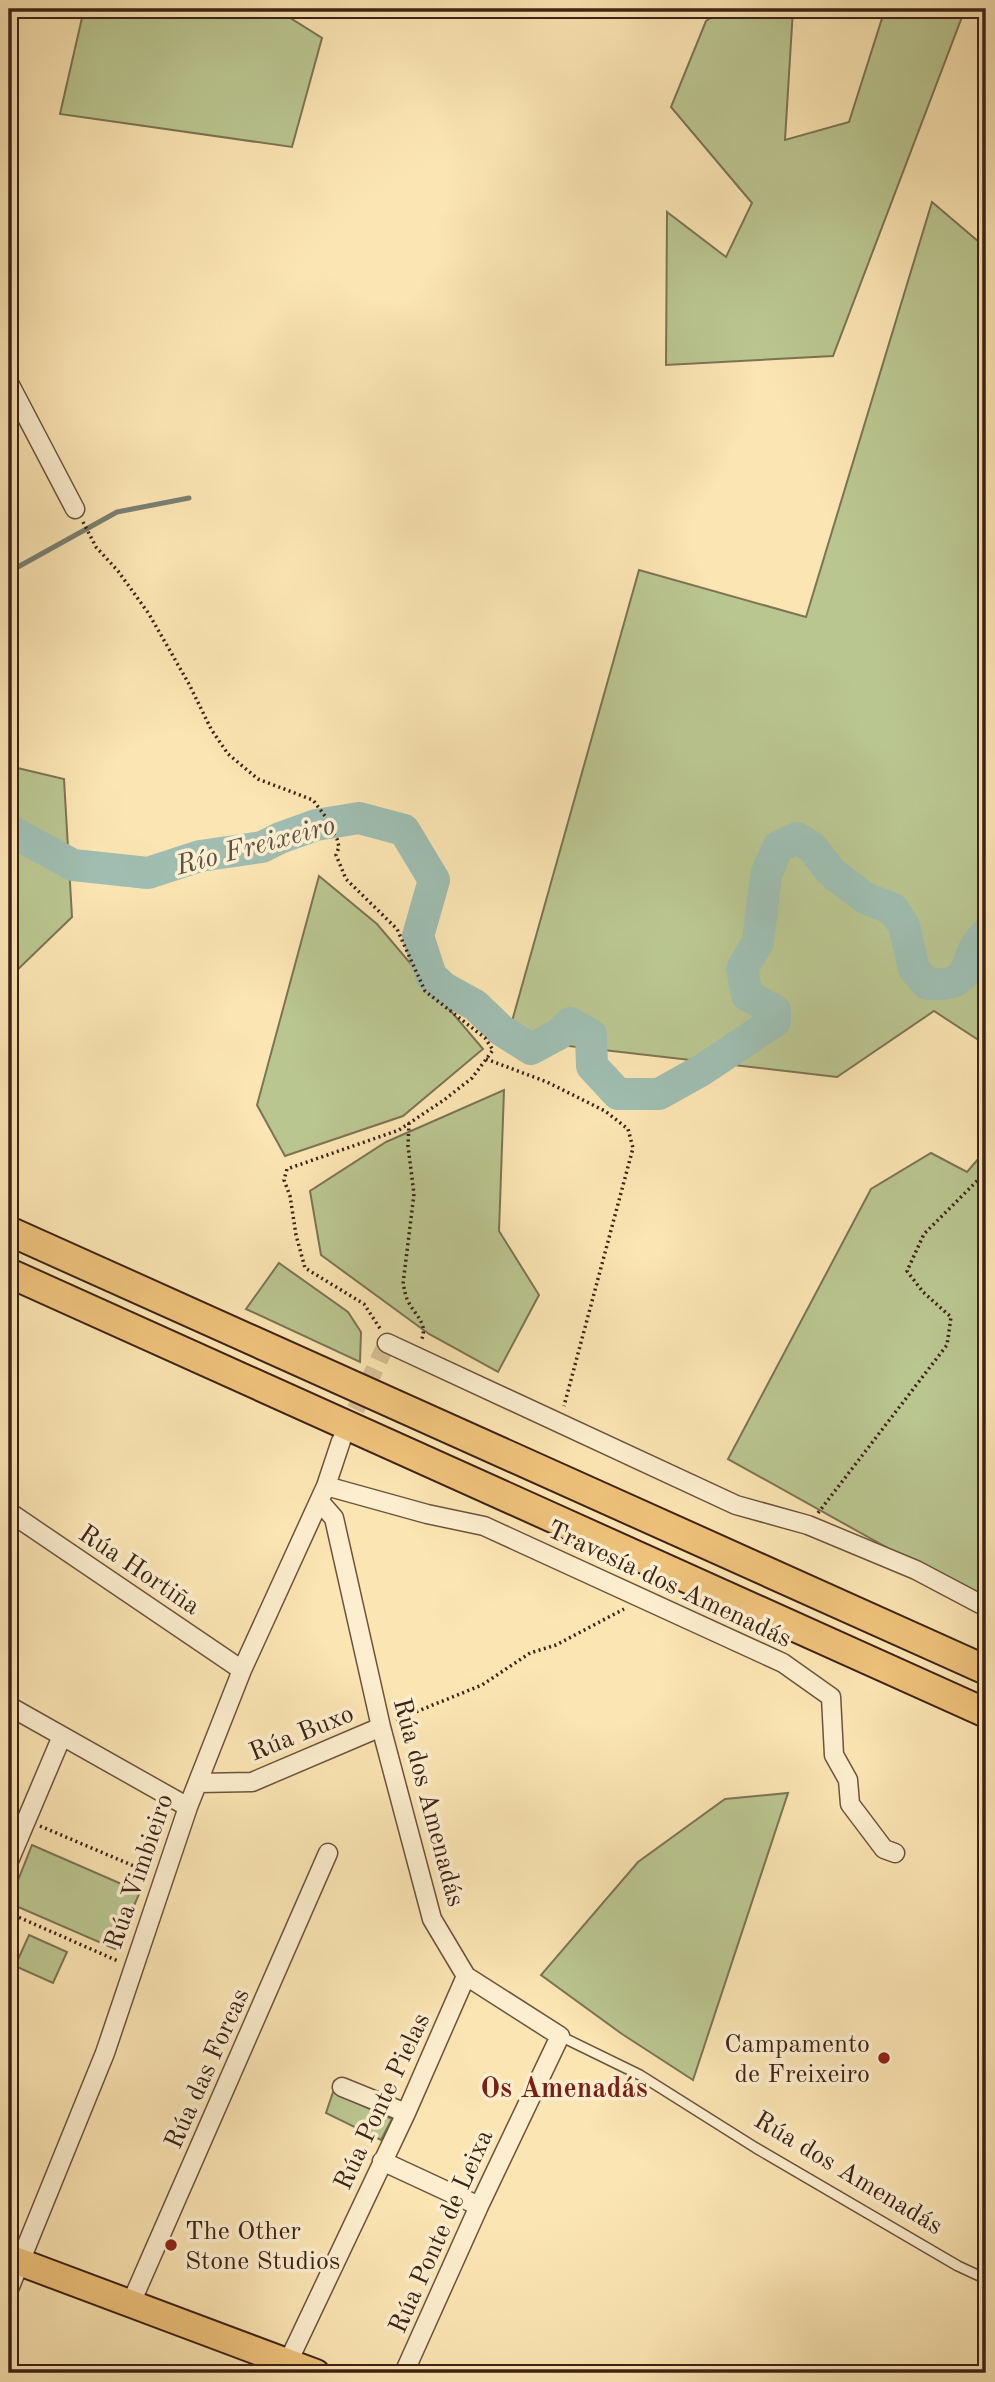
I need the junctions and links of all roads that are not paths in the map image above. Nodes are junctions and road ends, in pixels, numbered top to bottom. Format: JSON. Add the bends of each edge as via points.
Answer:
{"nodes":[{"id":1,"x":9,"y":383,"type":"edge"},
{"id":2,"x":75,"y":509,"type":"road end"},
{"id":3,"x":9,"y":1231,"type":"edge"},
{"id":4,"x":9,"y":1273,"type":"edge"},
{"id":5,"x":387,"y":1343,"type":"road end"},
{"id":6,"x":341,"y":1441,"type":"tunnel mouth"},
{"id":7,"x":323,"y":1494,"type":"junction"},
{"id":8,"x":9,"y":1512,"type":"edge"},
{"id":9,"x":986,"y":1607,"type":"edge"},
{"id":10,"x":986,"y":1667,"type":"edge"},
{"id":11,"x":242,"y":1670,"type":"junction"},
{"id":12,"x":9,"y":1706,"type":"edge"},
{"id":13,"x":986,"y":1713,"type":"edge"},
{"id":14,"x":381,"y":1727,"type":"junction"},
{"id":15,"x":62,"y":1736,"type":"junction"},
{"id":16,"x":198,"y":1783,"type":"junction"},
{"id":17,"x":188,"y":1807,"type":"junction"},
{"id":18,"x":328,"y":1853,"type":"dead end"},
{"id":19,"x":895,"y":1853,"type":"dead end"},
{"id":20,"x":9,"y":1861,"type":"edge"},
{"id":21,"x":467,"y":1976,"type":"junction"},
{"id":22,"x":560,"y":2036,"type":"junction"},
{"id":23,"x":342,"y":2087,"type":"dead end"},
{"id":24,"x":406,"y":2113,"type":"junction"},
{"id":25,"x":382,"y":2161,"type":"junction"},
{"id":26,"x":479,"y":2206,"type":"junction"},
{"id":27,"x":13,"y":2260,"type":"edge"},
{"id":28,"x":986,"y":2279,"type":"edge"},
{"id":29,"x":9,"y":2289,"type":"edge"},
{"id":30,"x":131,"y":2303,"type":"junction"},
{"id":31,"x":288,"y":2362,"type":"junction"},
{"id":32,"x":316,"y":2373,"type":"edge"},
{"id":33,"x":404,"y":2373,"type":"edge"}],
"edges":[{"from":1,"to":2,"type":"street"},
{"from":3,"to":10,"type":"highway"},
{"from":4,"to":13,"type":"highway"},
{"from":5,"to":9,"type":"street","via":[[736,1505],[808,1525],[915,1570]]},
{"from":6,"to":7,"type":"street","name":"Rúa Vimbieiro"},
{"from":7,"to":11,"type":"street","name":"Rúa Vimbieiro"},
{"from":7,"to":14,"type":"street","name":"Rúa dos Amenadás","via":[[334,1518]]},
{"from":7,"to":19,"type":"street","name":"Travesía dos Amenadás","via":[[484,1526],[783,1663],[831,1697],[834,1755],[848,1780],[850,1804],[884,1849]]},
{"from":8,"to":11,"type":"street","name":"Rúa Hortiña"},
{"from":11,"to":16,"type":"street","name":"Rúa Vimbieiro"},
{"from":12,"to":15,"type":"street"},
{"from":14,"to":16,"type":"street","name":"Rúa Buxo","via":[[252,1782]]},
{"from":14,"to":21,"type":"street","name":"Rúa dos Amenadás","via":[[432,1919]]},
{"from":15,"to":17,"type":"street"},
{"from":15,"to":20,"type":"street"},
{"from":16,"to":17,"type":"street","name":"Rúa Vimbieiro"},
{"from":17,"to":27,"type":"street","name":"Rúa Vimbieiro","via":[[105,2053]]},
{"from":18,"to":30,"type":"street","name":"Rúa das Forcas"},
{"from":21,"to":22,"type":"street","name":"Rúa dos Amenadás"},
{"from":21,"to":24,"type":"street","name":"Rúa Ponte Pielas"},
{"from":22,"to":26,"type":"street","name":"Rúa Ponte de Leixa"},
{"from":22,"to":28,"type":"lane","name":"Rúa dos Amenadás","via":[[640,2075],[756,2148]]},
{"from":23,"to":24,"type":"street"},
{"from":24,"to":25,"type":"street","name":"Rúa Ponte Pielas"},
{"from":25,"to":26,"type":"street"},
{"from":25,"to":31,"type":"street","name":"Rúa Ponte Pielas"},
{"from":26,"to":33,"type":"street","name":"Rúa Ponte de Leixa"},
{"from":27,"to":29,"type":"street","name":"Rúa Vimbieiro"},
{"from":27,"to":30,"type":"main road"},
{"from":30,"to":31,"type":"main road"},
{"from":31,"to":32,"type":"main road"}]}
